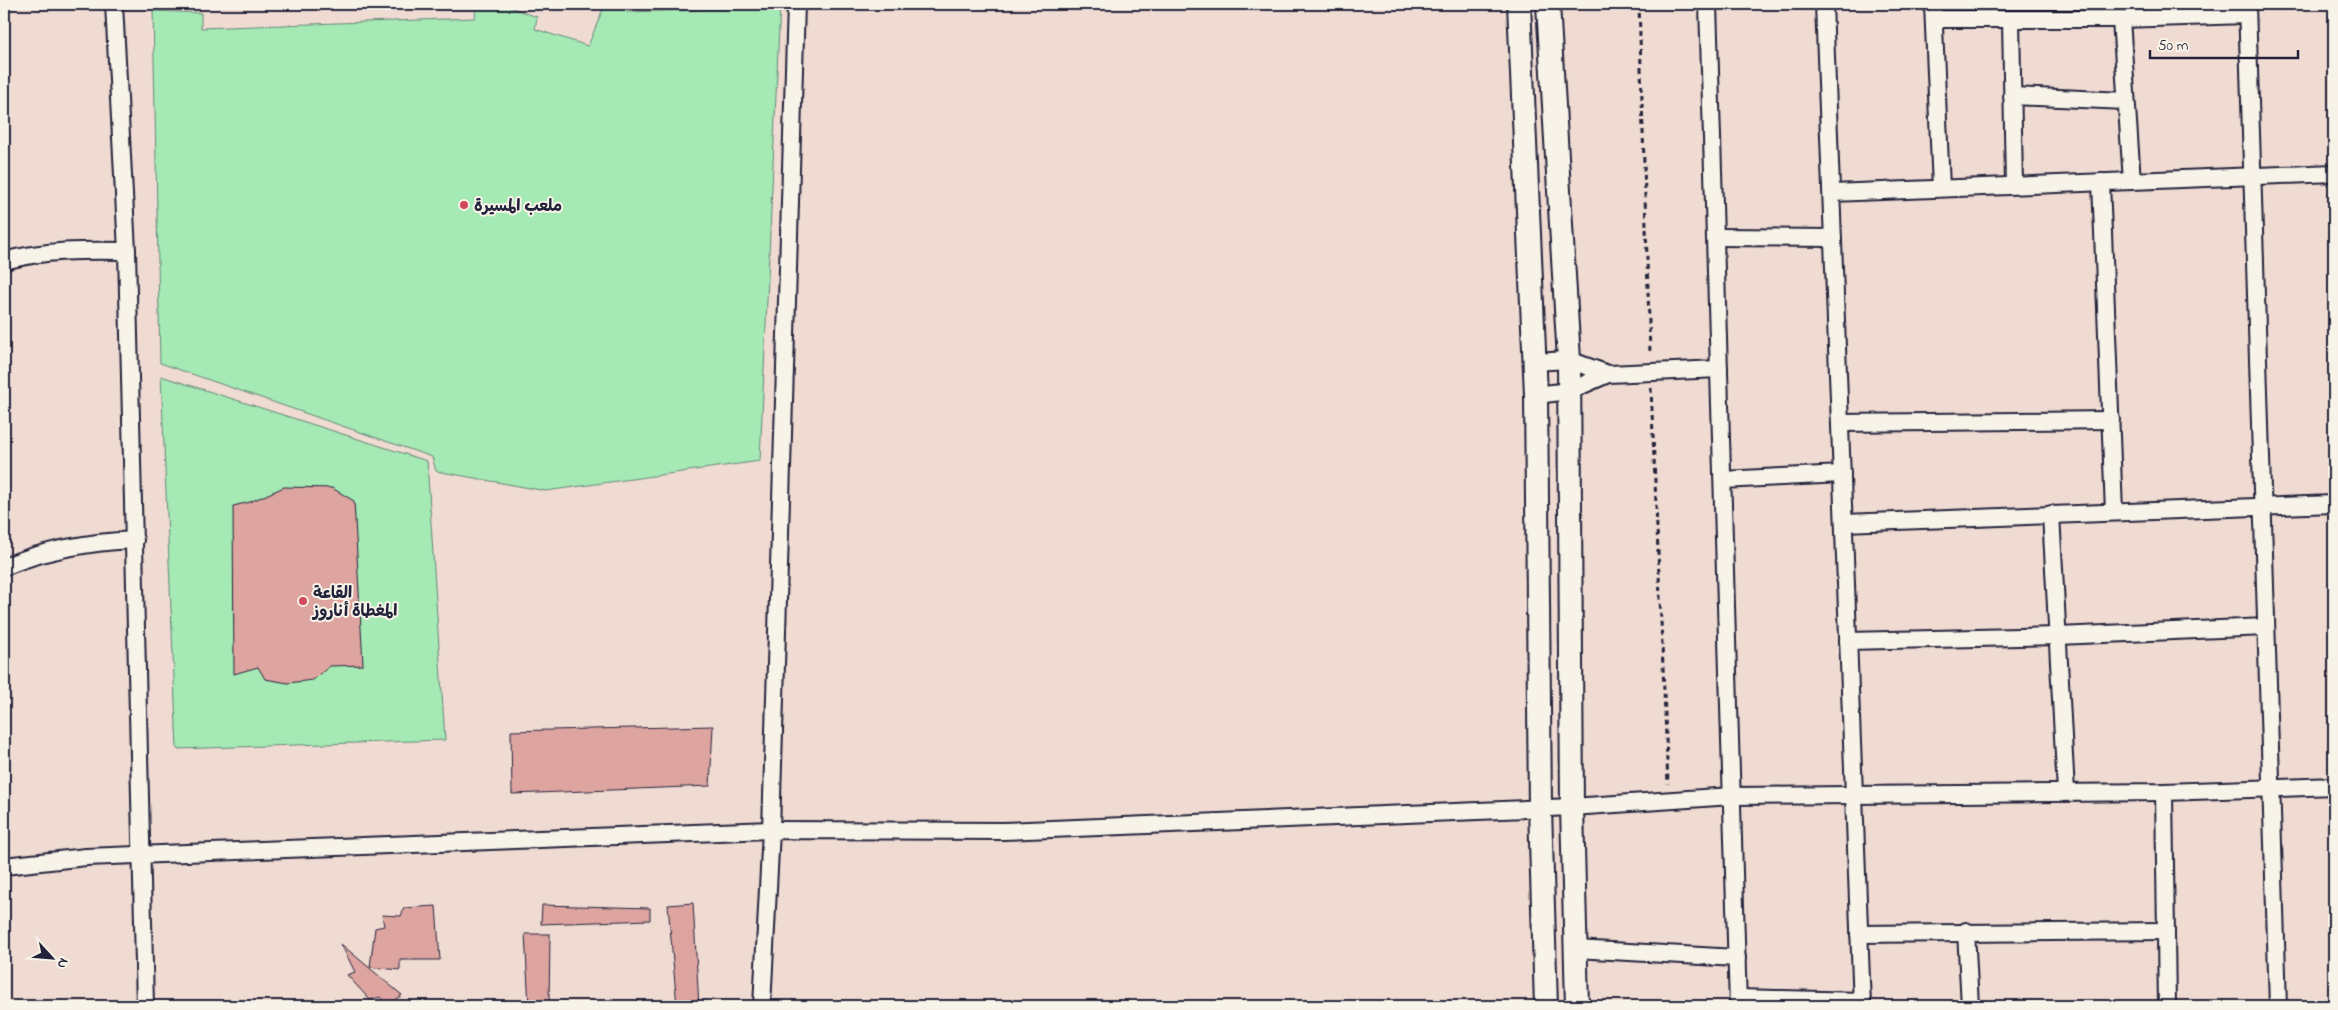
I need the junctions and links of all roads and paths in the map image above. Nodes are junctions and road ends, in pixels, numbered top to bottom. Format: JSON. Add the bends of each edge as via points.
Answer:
{"nodes":[{"id":1,"x":114,"y":4,"type":"edge"},
{"id":2,"x":796,"y":4,"type":"edge"},
{"id":3,"x":1519,"y":4,"type":"edge"},
{"id":4,"x":1548,"y":4,"type":"edge"},
{"id":5,"x":1639,"y":4,"type":"edge"},
{"id":6,"x":1708,"y":4,"type":"edge"},
{"id":7,"x":1824,"y":4,"type":"edge"},
{"id":8,"x":2247,"y":9,"type":"edge"},
{"id":9,"x":1933,"y":11,"type":"edge"},
{"id":10,"x":2011,"y":19,"type":"junction"},
{"id":11,"x":2121,"y":19,"type":"junction"},
{"id":12,"x":2012,"y":96,"type":"junction"},
{"id":13,"x":2126,"y":101,"type":"junction"},
{"id":14,"x":2334,"y":173,"type":"edge"},
{"id":15,"x":2252,"y":176,"type":"junction"},
{"id":16,"x":2132,"y":181,"type":"junction"},
{"id":17,"x":2101,"y":182,"type":"junction"},
{"id":18,"x":2014,"y":186,"type":"junction"},
{"id":19,"x":1941,"y":188,"type":"junction"},
{"id":20,"x":1832,"y":193,"type":"junction"},
{"id":21,"x":1715,"y":237,"type":"junction"},
{"id":22,"x":1833,"y":238,"type":"junction"},
{"id":23,"x":126,"y":251,"type":"junction"},
{"id":24,"x":4,"y":261,"type":"edge"},
{"id":25,"x":1569,"y":360,"type":"junction"},
{"id":26,"x":1533,"y":362,"type":"junction"},
{"id":27,"x":1719,"y":369,"type":"junction"},
{"id":28,"x":1650,"y":373,"type":"junction"},
{"id":29,"x":1608,"y":374,"type":"junction"},
{"id":30,"x":1570,"y":391,"type":"junction"},
{"id":31,"x":1536,"y":395,"type":"junction"},
{"id":32,"x":2111,"y":420,"type":"junction"},
{"id":33,"x":1840,"y":423,"type":"junction"},
{"id":34,"x":1842,"y":474,"type":"junction"},
{"id":35,"x":1722,"y":480,"type":"junction"},
{"id":36,"x":2334,"y":504,"type":"edge"},
{"id":37,"x":2263,"y":506,"type":"junction"},
{"id":38,"x":2114,"y":512,"type":"junction"},
{"id":39,"x":2051,"y":514,"type":"junction"},
{"id":40,"x":1844,"y":523,"type":"junction"},
{"id":41,"x":135,"y":540,"type":"junction"},
{"id":42,"x":4,"y":567,"type":"edge"},
{"id":43,"x":2266,"y":627,"type":"junction"},
{"id":44,"x":2058,"y":636,"type":"junction"},
{"id":45,"x":1848,"y":641,"type":"junction"},
{"id":46,"x":2334,"y":786,"type":"edge"},
{"id":47,"x":2271,"y":787,"type":"junction"},
{"id":48,"x":2066,"y":792,"type":"junction"},
{"id":49,"x":2164,"y":792,"type":"junction"},
{"id":50,"x":1854,"y":795,"type":"junction"},
{"id":51,"x":1732,"y":796,"type":"junction"},
{"id":52,"x":1669,"y":802,"type":"junction"},
{"id":53,"x":1572,"y":807,"type":"junction"},
{"id":54,"x":1540,"y":808,"type":"junction"},
{"id":55,"x":771,"y":830,"type":"junction"},
{"id":56,"x":142,"y":856,"type":"junction"},
{"id":57,"x":4,"y":866,"type":"edge"},
{"id":58,"x":2166,"y":930,"type":"junction"},
{"id":59,"x":1966,"y":931,"type":"junction"},
{"id":60,"x":1859,"y":934,"type":"junction"},
{"id":61,"x":1576,"y":949,"type":"junction"},
{"id":62,"x":1737,"y":958,"type":"junction"},
{"id":63,"x":1738,"y":1002,"type":"edge"},
{"id":64,"x":1862,"y":1004,"type":"edge"},
{"id":65,"x":145,"y":1006,"type":"edge"},
{"id":66,"x":762,"y":1006,"type":"edge"},
{"id":67,"x":1546,"y":1006,"type":"edge"},
{"id":68,"x":1577,"y":1006,"type":"edge"},
{"id":69,"x":1970,"y":1006,"type":"edge"},
{"id":70,"x":2167,"y":1006,"type":"edge"},
{"id":71,"x":2278,"y":1006,"type":"edge"}],
"edges":[{"from":1,"to":23,"type":"street"},
{"from":2,"to":55,"type":"street"},
{"from":3,"to":26,"type":"main road"},
{"from":4,"to":25,"type":"main road"},
{"from":5,"to":28,"type":"path"},
{"from":6,"to":21,"type":"street"},
{"from":7,"to":20,"type":"street"},
{"from":8,"to":11,"type":"street"},
{"from":8,"to":15,"type":"street"},
{"from":9,"to":10,"type":"street"},
{"from":9,"to":19,"type":"street"},
{"from":10,"to":11,"type":"street"},
{"from":10,"to":12,"type":"street"},
{"from":11,"to":13,"type":"street"},
{"from":12,"to":13,"type":"street"},
{"from":12,"to":18,"type":"street"},
{"from":13,"to":16,"type":"street"},
{"from":14,"to":15,"type":"street"},
{"from":15,"to":16,"type":"street"},
{"from":15,"to":37,"type":"street"},
{"from":16,"to":17,"type":"street"},
{"from":17,"to":18,"type":"street"},
{"from":17,"to":32,"type":"street"},
{"from":18,"to":19,"type":"street"},
{"from":19,"to":20,"type":"street"},
{"from":20,"to":22,"type":"street"},
{"from":21,"to":22,"type":"street"},
{"from":21,"to":27,"type":"street"},
{"from":22,"to":33,"type":"street"},
{"from":23,"to":24,"type":"street","via":[[38,253]]},
{"from":23,"to":41,"type":"street"},
{"from":25,"to":26,"type":"street"},
{"from":25,"to":29,"type":"street"},
{"from":25,"to":30,"type":"main road"},
{"from":26,"to":31,"type":"main road"},
{"from":27,"to":28,"type":"street"},
{"from":27,"to":35,"type":"street"},
{"from":28,"to":29,"type":"street"},
{"from":28,"to":52,"type":"path"},
{"from":29,"to":30,"type":"street"},
{"from":30,"to":31,"type":"street"},
{"from":30,"to":53,"type":"main road"},
{"from":31,"to":54,"type":"main road"},
{"from":32,"to":33,"type":"street"},
{"from":32,"to":38,"type":"street"},
{"from":33,"to":34,"type":"street"},
{"from":34,"to":35,"type":"street"},
{"from":34,"to":40,"type":"street"},
{"from":35,"to":51,"type":"street"},
{"from":36,"to":37,"type":"street"},
{"from":37,"to":38,"type":"street"},
{"from":37,"to":43,"type":"street"},
{"from":38,"to":39,"type":"street"},
{"from":39,"to":40,"type":"street"},
{"from":39,"to":44,"type":"street"},
{"from":40,"to":45,"type":"street"},
{"from":41,"to":42,"type":"street","via":[[56,549]]},
{"from":41,"to":56,"type":"street"},
{"from":43,"to":44,"type":"street"},
{"from":43,"to":47,"type":"street"},
{"from":44,"to":45,"type":"street"},
{"from":44,"to":48,"type":"street"},
{"from":45,"to":50,"type":"street"},
{"from":46,"to":47,"type":"street"},
{"from":47,"to":49,"type":"street"},
{"from":47,"to":71,"type":"street"},
{"from":48,"to":49,"type":"street"},
{"from":48,"to":50,"type":"street"},
{"from":49,"to":58,"type":"street"},
{"from":50,"to":51,"type":"street"},
{"from":50,"to":60,"type":"street"},
{"from":51,"to":52,"type":"street"},
{"from":51,"to":62,"type":"street"},
{"from":52,"to":53,"type":"street"},
{"from":53,"to":54,"type":"street"},
{"from":53,"to":61,"type":"main road"},
{"from":54,"to":55,"type":"street","via":[[1004,831]]},
{"from":54,"to":67,"type":"main road"},
{"from":55,"to":56,"type":"street"},
{"from":55,"to":66,"type":"street"},
{"from":56,"to":57,"type":"street","via":[[86,857]]},
{"from":56,"to":65,"type":"street"},
{"from":58,"to":59,"type":"street"},
{"from":58,"to":70,"type":"street"},
{"from":59,"to":60,"type":"street"},
{"from":59,"to":69,"type":"street"},
{"from":60,"to":64,"type":"street"},
{"from":61,"to":62,"type":"street"},
{"from":61,"to":68,"type":"main road"},
{"from":62,"to":63,"type":"street"},
{"from":63,"to":64,"type":"street"}]}
